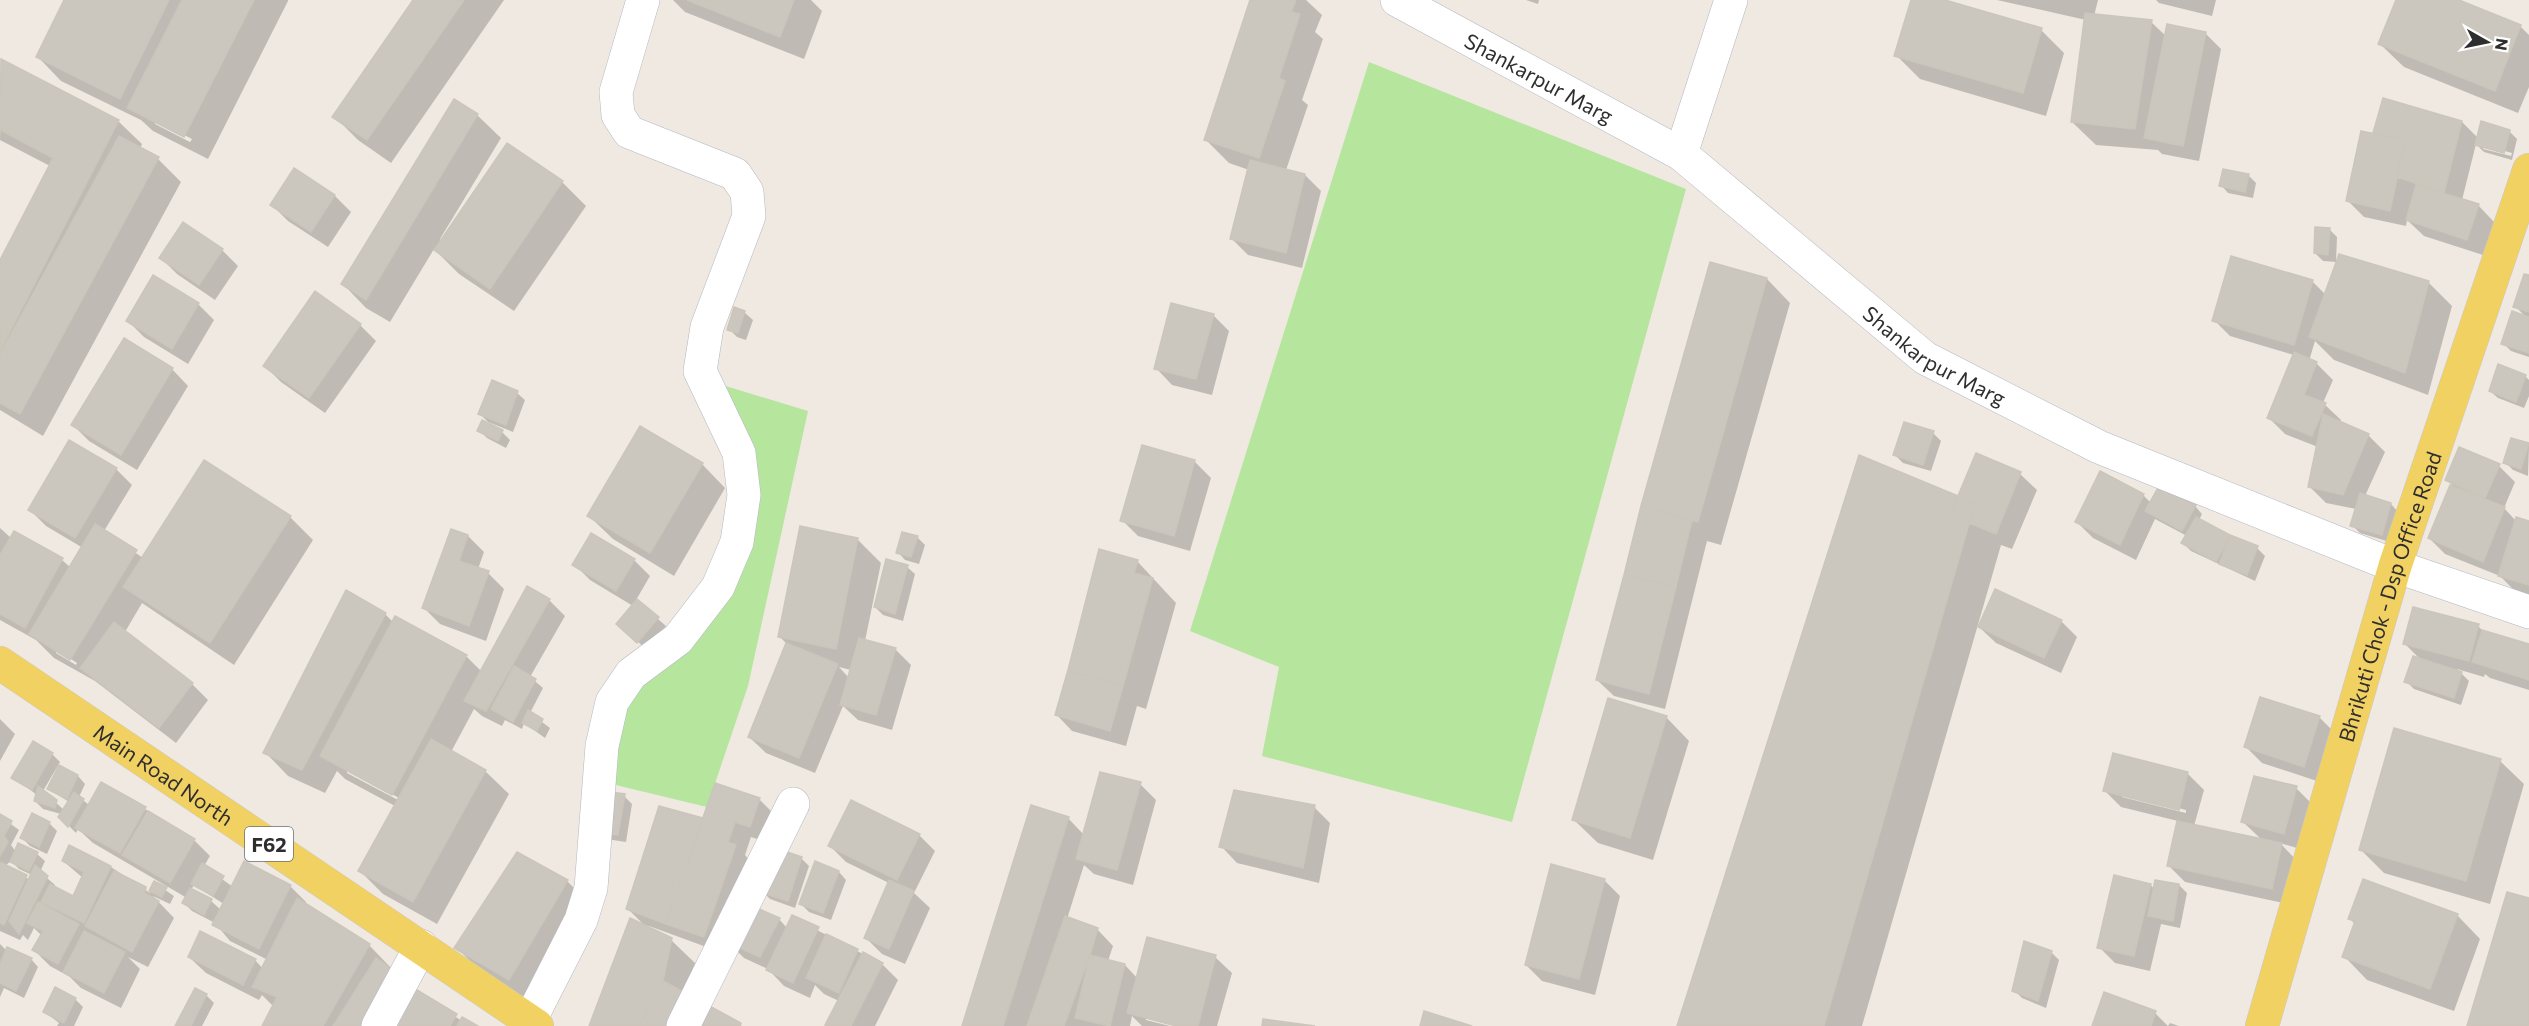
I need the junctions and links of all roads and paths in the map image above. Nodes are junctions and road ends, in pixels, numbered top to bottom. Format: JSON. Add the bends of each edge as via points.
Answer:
{"nodes":[{"id":1,"x":644,"y":0,"type":"edge"},
{"id":2,"x":1397,"y":0,"type":"edge"},
{"id":3,"x":1731,"y":0,"type":"edge"},
{"id":4,"x":1681,"y":154,"type":"junction"},
{"id":5,"x":2529,"y":170,"type":"edge"},
{"id":6,"x":2396,"y":566,"type":"junction"},
{"id":7,"x":2529,"y":612,"type":"edge"},
{"id":8,"x":0,"y":663,"type":"edge"},
{"id":9,"x":793,"y":804,"type":"dead end"},
{"id":10,"x":421,"y":946,"type":"junction"},
{"id":11,"x":533,"y":1024,"type":"edge"},
{"id":12,"x":378,"y":1026,"type":"edge"},
{"id":13,"x":683,"y":1026,"type":"edge"},
{"id":14,"x":2262,"y":1026,"type":"edge"}],
"edges":[{"from":1,"to":11,"type":"street","via":[[616,92],[618,115],[629,132],[735,174],[747,192],[750,216],[707,327],[700,371],[739,453],[744,495],[737,542],[718,587],[678,639],[631,674],[612,702],[602,746],[591,888],[581,920]]},
{"from":2,"to":4,"type":"street","name":"Shankarpur Marg"},
{"from":3,"to":4,"type":"street"},
{"from":4,"to":6,"type":"street","name":"Shankarpur Marg","via":[[1925,358],[2099,447]]},
{"from":5,"to":6,"type":"main road","name":"Bhrikuti Chok - Dsp Office Road"},
{"from":6,"to":7,"type":"street","name":"Shankarpur Marg"},
{"from":6,"to":14,"type":"main road","name":"Bhrikuti Chok - Dsp Office Road"},
{"from":8,"to":10,"type":"main road","name":"Main Road North","number":"F62"},
{"from":9,"to":13,"type":"street"},
{"from":10,"to":11,"type":"main road","name":"Main Road North","number":"F62"},
{"from":10,"to":12,"type":"street"}]}
